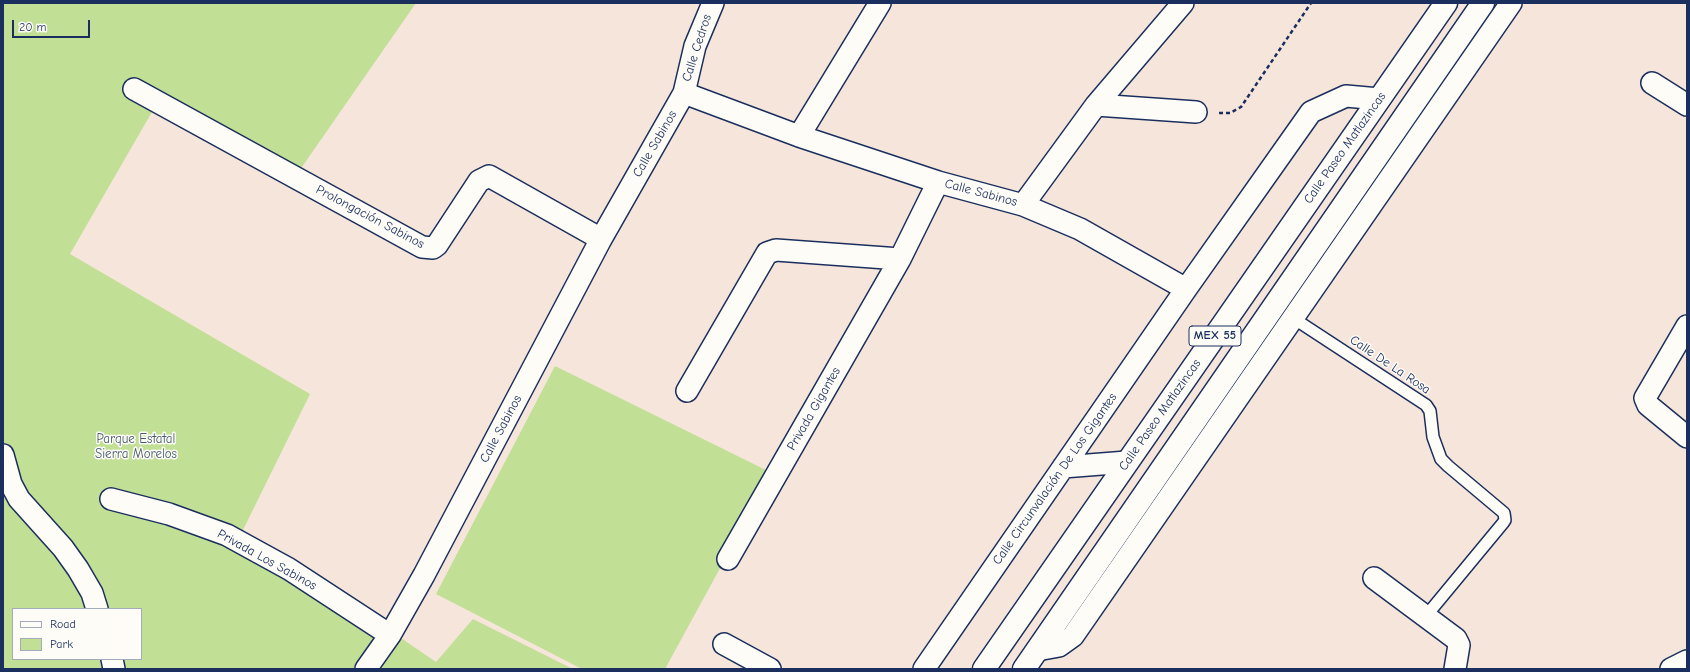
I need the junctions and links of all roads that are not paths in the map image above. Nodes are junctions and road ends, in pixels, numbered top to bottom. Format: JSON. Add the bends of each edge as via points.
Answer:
{"nodes":[{"id":1,"x":713,"y":3,"type":"edge"},
{"id":2,"x":880,"y":3,"type":"edge"},
{"id":3,"x":1183,"y":3,"type":"edge"},
{"id":4,"x":1446,"y":3,"type":"edge"},
{"id":5,"x":1484,"y":3,"type":"edge"},
{"id":6,"x":1512,"y":3,"type":"edge"},
{"id":7,"x":1652,"y":83,"type":"dead end"},
{"id":8,"x":134,"y":89,"type":"dead end"},
{"id":9,"x":684,"y":93,"type":"junction"},
{"id":10,"x":1379,"y":99,"type":"junction"},
{"id":11,"x":1096,"y":105,"type":"junction"},
{"id":12,"x":1687,"y":105,"type":"edge"},
{"id":13,"x":1196,"y":112,"type":"road end"},
{"id":14,"x":799,"y":136,"type":"junction"},
{"id":15,"x":938,"y":182,"type":"junction"},
{"id":16,"x":1023,"y":205,"type":"junction"},
{"id":17,"x":601,"y":239,"type":"junction"},
{"id":18,"x":900,"y":259,"type":"junction"},
{"id":19,"x":1186,"y":289,"type":"junction"},
{"id":20,"x":1293,"y":318,"type":"junction"},
{"id":21,"x":1687,"y":326,"type":"edge"},
{"id":22,"x":687,"y":390,"type":"dead end"},
{"id":23,"x":1687,"y":437,"type":"edge"},
{"id":24,"x":3,"y":456,"type":"edge"},
{"id":25,"x":1127,"y":462,"type":"junction"},
{"id":26,"x":1064,"y":467,"type":"junction"},
{"id":27,"x":110,"y":499,"type":"dead end"},
{"id":28,"x":728,"y":559,"type":"dead end"},
{"id":29,"x":1374,"y":578,"type":"dead end"},
{"id":30,"x":97,"y":608,"type":"edge"},
{"id":31,"x":1426,"y":616,"type":"junction"},
{"id":32,"x":390,"y":635,"type":"junction"},
{"id":33,"x":724,"y":644,"type":"dead end"},
{"id":34,"x":1037,"y":650,"type":"junction"},
{"id":35,"x":1687,"y":661,"type":"edge"},
{"id":36,"x":366,"y":669,"type":"edge"},
{"id":37,"x":770,"y":669,"type":"edge"},
{"id":38,"x":924,"y":669,"type":"edge"},
{"id":39,"x":984,"y":669,"type":"edge"},
{"id":40,"x":1024,"y":669,"type":"edge"},
{"id":41,"x":1456,"y":669,"type":"edge"},
{"id":42,"x":1671,"y":669,"type":"edge"}],
"edges":[{"from":1,"to":9,"type":"street","name":"Calle Cedros","via":[[695,46]]},
{"from":2,"to":14,"type":"street"},
{"from":3,"to":11,"type":"street"},
{"from":4,"to":10,"type":"highway","name":"Calle Paseo Matlazincas","number":"MEX 55"},
{"from":5,"to":34,"type":"highway","number":"MEX 55"},
{"from":6,"to":20,"type":"street"},
{"from":7,"to":12,"type":"street"},
{"from":8,"to":17,"type":"street","name":"Prolongación Sabinos","via":[[422,247],[438,246],[479,181],[489,176]]},
{"from":9,"to":14,"type":"street","name":"Calle Sabinos"},
{"from":9,"to":17,"type":"street","name":"Calle Sabinos"},
{"from":10,"to":19,"type":"street","name":"Calle Circunvalación De Los Gigantes","via":[[1346,96],[1311,112]]},
{"from":10,"to":25,"type":"highway","name":"Calle Paseo Matlazincas","number":"MEX 55"},
{"from":11,"to":13,"type":"street"},
{"from":11,"to":16,"type":"street"},
{"from":14,"to":15,"type":"street","name":"Calle Sabinos"},
{"from":15,"to":16,"type":"street","name":"Calle Sabinos"},
{"from":15,"to":18,"type":"street","name":"Privada Gigantes"},
{"from":16,"to":19,"type":"street","name":"Calle Sabinos","via":[[1080,229]]},
{"from":17,"to":32,"type":"street","name":"Calle Sabinos"},
{"from":18,"to":22,"type":"street","via":[[776,250],[767,253]]},
{"from":18,"to":28,"type":"street","name":"Privada Gigantes"},
{"from":19,"to":26,"type":"street","name":"Calle Circunvalación De Los Gigantes"},
{"from":20,"to":31,"type":"lane","name":"Calle De La Rosa","via":[[1426,405],[1430,411],[1433,437],[1441,458],[1506,516],[1503,523]]},
{"from":20,"to":34,"type":"street","via":[[1073,636],[1059,646]]},
{"from":21,"to":23,"type":"street","via":[[1646,395],[1645,402]]},
{"from":24,"to":30,"type":"street","via":[[11,484],[19,499],[63,548],[78,569],[92,593]]},
{"from":25,"to":26,"type":"street"},
{"from":25,"to":39,"type":"highway","name":"Calle Paseo Matlazincas","number":"MEX 55"},
{"from":26,"to":38,"type":"street","name":"Calle Circunvalación De Los Gigantes"},
{"from":27,"to":32,"type":"street","name":"Privada Los Sabinos","via":[[169,514],[227,535],[289,569]]},
{"from":29,"to":31,"type":"street"},
{"from":31,"to":41,"type":"street","via":[[1456,639],[1459,645]]},
{"from":32,"to":36,"type":"street","name":"Calle Sabinos"},
{"from":33,"to":37,"type":"street"},
{"from":34,"to":40,"type":"highway","number":"MEX 55"},
{"from":35,"to":42,"type":"street"}]}
